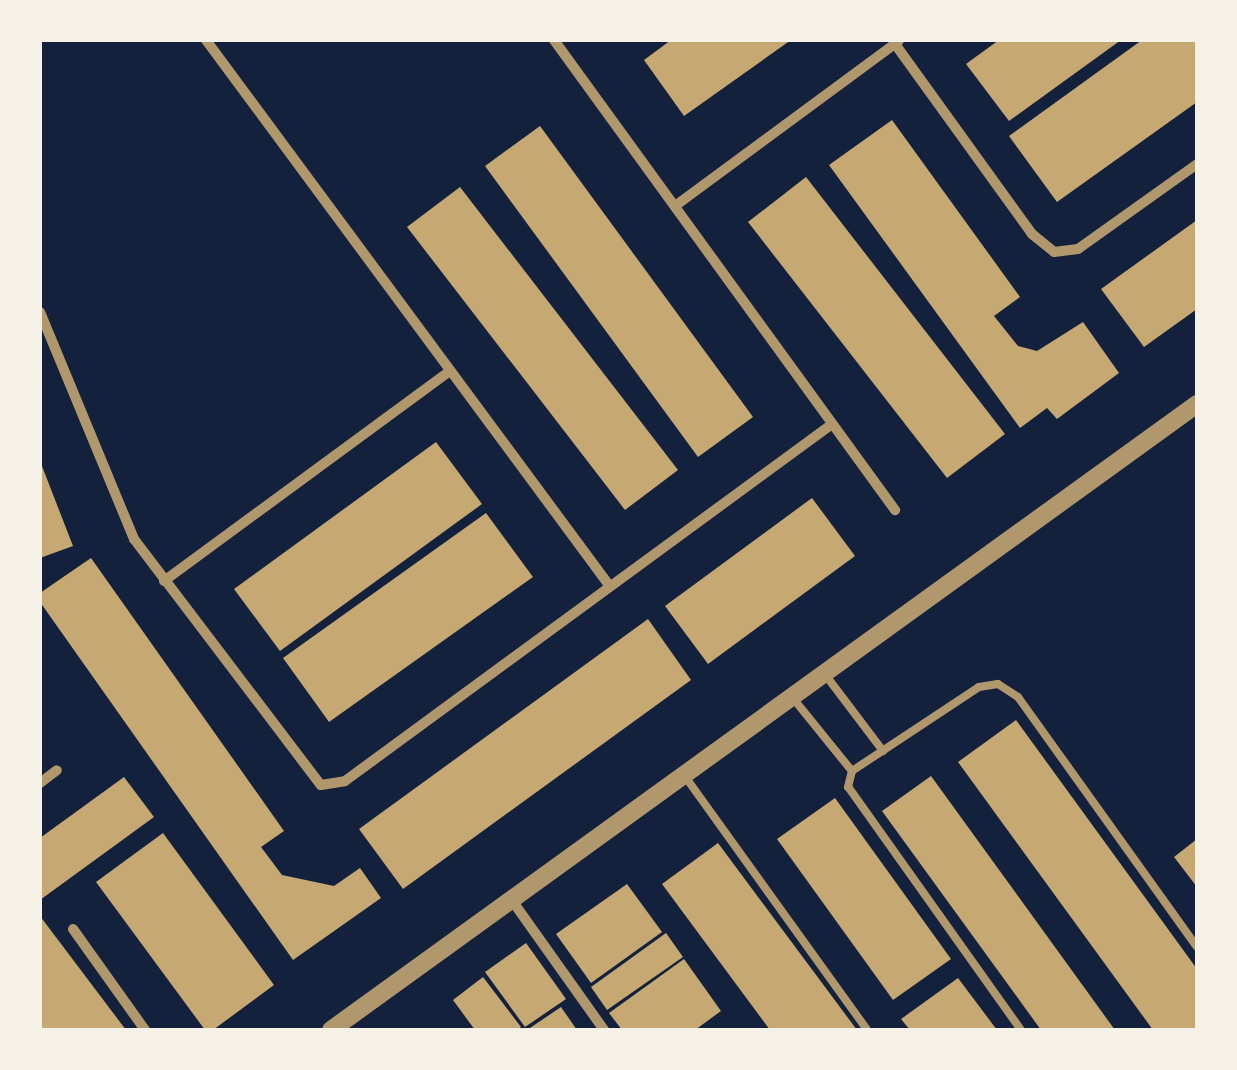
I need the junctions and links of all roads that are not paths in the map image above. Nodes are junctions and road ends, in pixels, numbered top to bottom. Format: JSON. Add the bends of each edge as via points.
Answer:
{"nodes":[{"id":1,"x":206,"y":40,"type":"edge"},
{"id":2,"x":554,"y":40,"type":"edge"},
{"id":3,"x":898,"y":42,"type":"edge"},
{"id":4,"x":1197,"y":164,"type":"edge"},
{"id":5,"x":674,"y":206,"type":"junction"},
{"id":6,"x":40,"y":312,"type":"edge"},
{"id":7,"x":448,"y":372,"type":"junction"},
{"id":8,"x":1197,"y":404,"type":"edge"},
{"id":9,"x":832,"y":424,"type":"junction"},
{"id":10,"x":895,"y":510,"type":"dead end"},
{"id":11,"x":164,"y":581,"type":"junction"},
{"id":12,"x":609,"y":585,"type":"junction"},
{"id":13,"x":824,"y":673,"type":"junction"},
{"id":14,"x":791,"y":696,"type":"junction"},
{"id":15,"x":883,"y":751,"type":"junction"},
{"id":16,"x":58,"y":770,"type":"dead end"},
{"id":17,"x":852,"y":771,"type":"junction"},
{"id":18,"x":684,"y":775,"type":"junction"},
{"id":19,"x":40,"y":783,"type":"edge"},
{"id":20,"x":512,"y":899,"type":"junction"},
{"id":21,"x":73,"y":930,"type":"dead end"},
{"id":22,"x":1197,"y":948,"type":"edge"},
{"id":23,"x":333,"y":1029,"type":"edge"},
{"id":24,"x":145,"y":1030,"type":"edge"},
{"id":25,"x":604,"y":1030,"type":"edge"},
{"id":26,"x":867,"y":1030,"type":"edge"},
{"id":27,"x":1021,"y":1030,"type":"edge"}],
"edges":[{"from":1,"to":7,"type":"street"},
{"from":2,"to":5,"type":"street"},
{"from":3,"to":4,"type":"street","via":[[1032,234],[1054,252],[1078,249]]},
{"from":3,"to":5,"type":"street"},
{"from":5,"to":9,"type":"street"},
{"from":6,"to":11,"type":"street","via":[[117,509]]},
{"from":7,"to":11,"type":"street"},
{"from":7,"to":12,"type":"street"},
{"from":8,"to":13,"type":"street"},
{"from":9,"to":10,"type":"street"},
{"from":9,"to":12,"type":"street"},
{"from":11,"to":12,"type":"street","via":[[321,785],[345,781]]},
{"from":13,"to":14,"type":"street"},
{"from":13,"to":15,"type":"lane"},
{"from":14,"to":17,"type":"lane"},
{"from":14,"to":18,"type":"street"},
{"from":15,"to":17,"type":"lane"},
{"from":15,"to":22,"type":"lane","via":[[979,688],[998,684],[1018,697]]},
{"from":16,"to":19,"type":"street"},
{"from":17,"to":27,"type":"lane","via":[[853,799]]},
{"from":18,"to":20,"type":"street"},
{"from":18,"to":26,"type":"lane"},
{"from":20,"to":23,"type":"street"},
{"from":20,"to":25,"type":"street"},
{"from":21,"to":24,"type":"street"}]}
